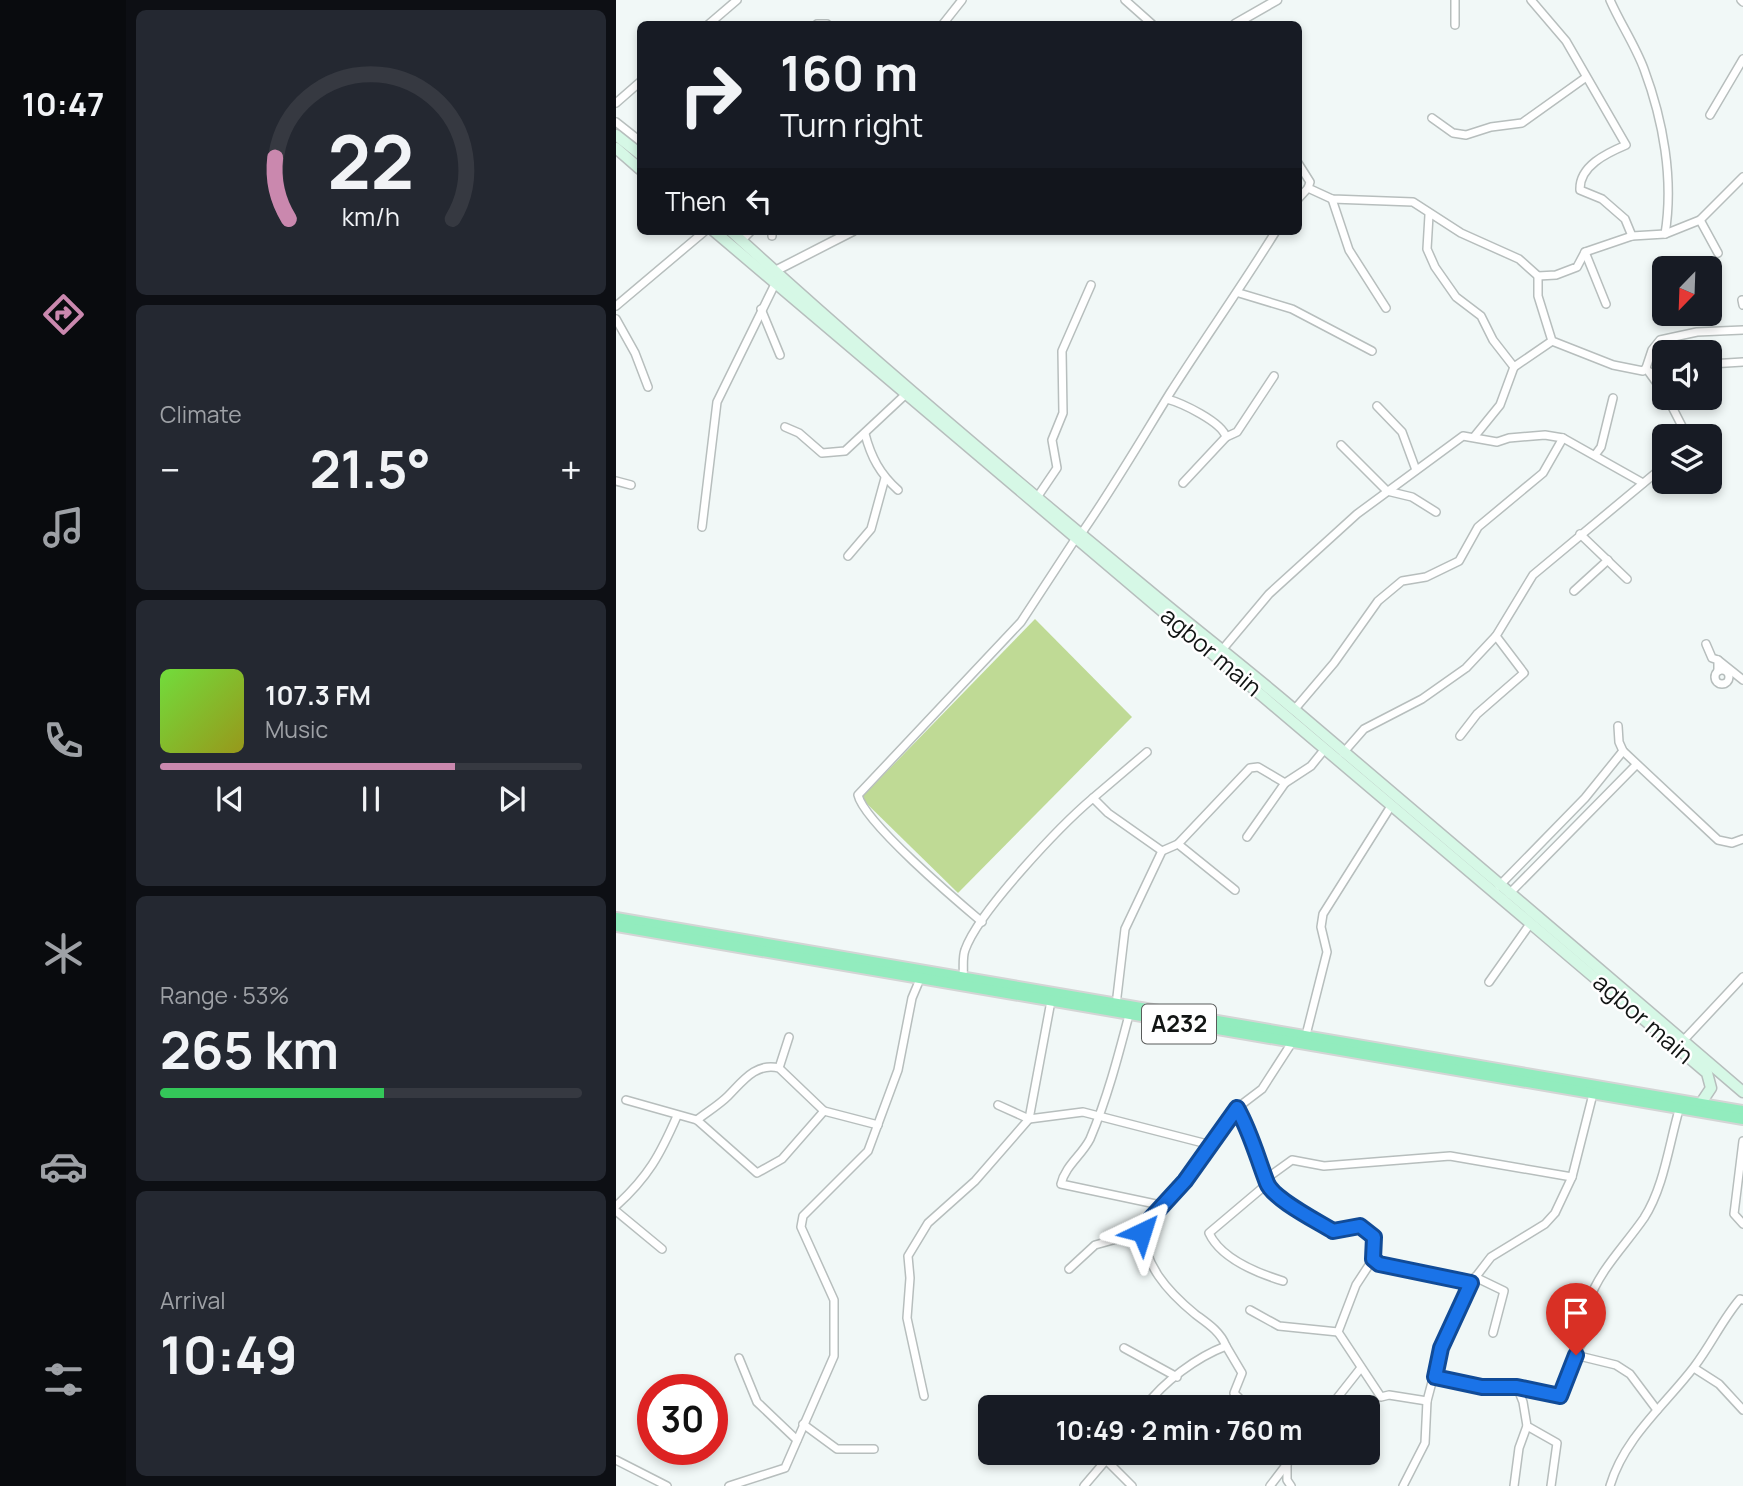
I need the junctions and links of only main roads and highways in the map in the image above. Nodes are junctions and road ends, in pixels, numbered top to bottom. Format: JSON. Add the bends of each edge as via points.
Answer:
{"nodes":[{"id":1,"x":616,"y":135,"type":"edge"},
{"id":2,"x":616,"y":148,"type":"edge"},
{"id":3,"x":637,"y":151,"type":"edge"},
{"id":4,"x":637,"y":166,"type":"edge"},
{"id":5,"x":719,"y":235,"type":"edge"},
{"id":6,"x":735,"y":235,"type":"edge"},
{"id":7,"x":844,"y":336,"type":"junction"},
{"id":8,"x":1079,"y":536,"type":"junction"},
{"id":9,"x":616,"y":918,"type":"edge"},
{"id":10,"x":616,"y":926,"type":"edge"},
{"id":11,"x":1116,"y":1007,"type":"junction"},
{"id":12,"x":1712,"y":1071,"type":"junction"},
{"id":13,"x":1743,"y":1092,"type":"edge"},
{"id":14,"x":1701,"y":1103,"type":"junction"},
{"id":15,"x":1743,"y":1111,"type":"edge"},
{"id":16,"x":1743,"y":1119,"type":"edge"}],
"edges":[{"from":1,"to":3,"type":"main road"},
{"from":2,"to":4,"type":"main road"},
{"from":5,"to":7,"type":"main road","name":"agbor main"},
{"from":6,"to":7,"type":"main road","name":"agbor main"},
{"from":7,"to":8,"type":"main road","name":"agbor main","via":[[906,394]]},
{"from":7,"to":8,"type":"main road","name":"agbor main","via":[[1038,496]]},
{"from":8,"to":12,"type":"main road","name":"agbor main","via":[[1324,750],[1677,1048]]},
{"from":8,"to":12,"type":"main road","name":"agbor main","via":[[1222,650],[1685,1039]]},
{"from":9,"to":11,"type":"highway","number":"A232"},
{"from":10,"to":11,"type":"highway","number":"A232","via":[[1051,1001]]},
{"from":11,"to":14,"type":"highway","number":"A232"},
{"from":11,"to":16,"type":"highway","number":"A232","via":[[1129,1015],[1291,1044]]},
{"from":12,"to":13,"type":"main road"},
{"from":12,"to":14,"type":"main road","via":[[1711,1088]]},
{"from":14,"to":15,"type":"highway","number":"A232"}]}
